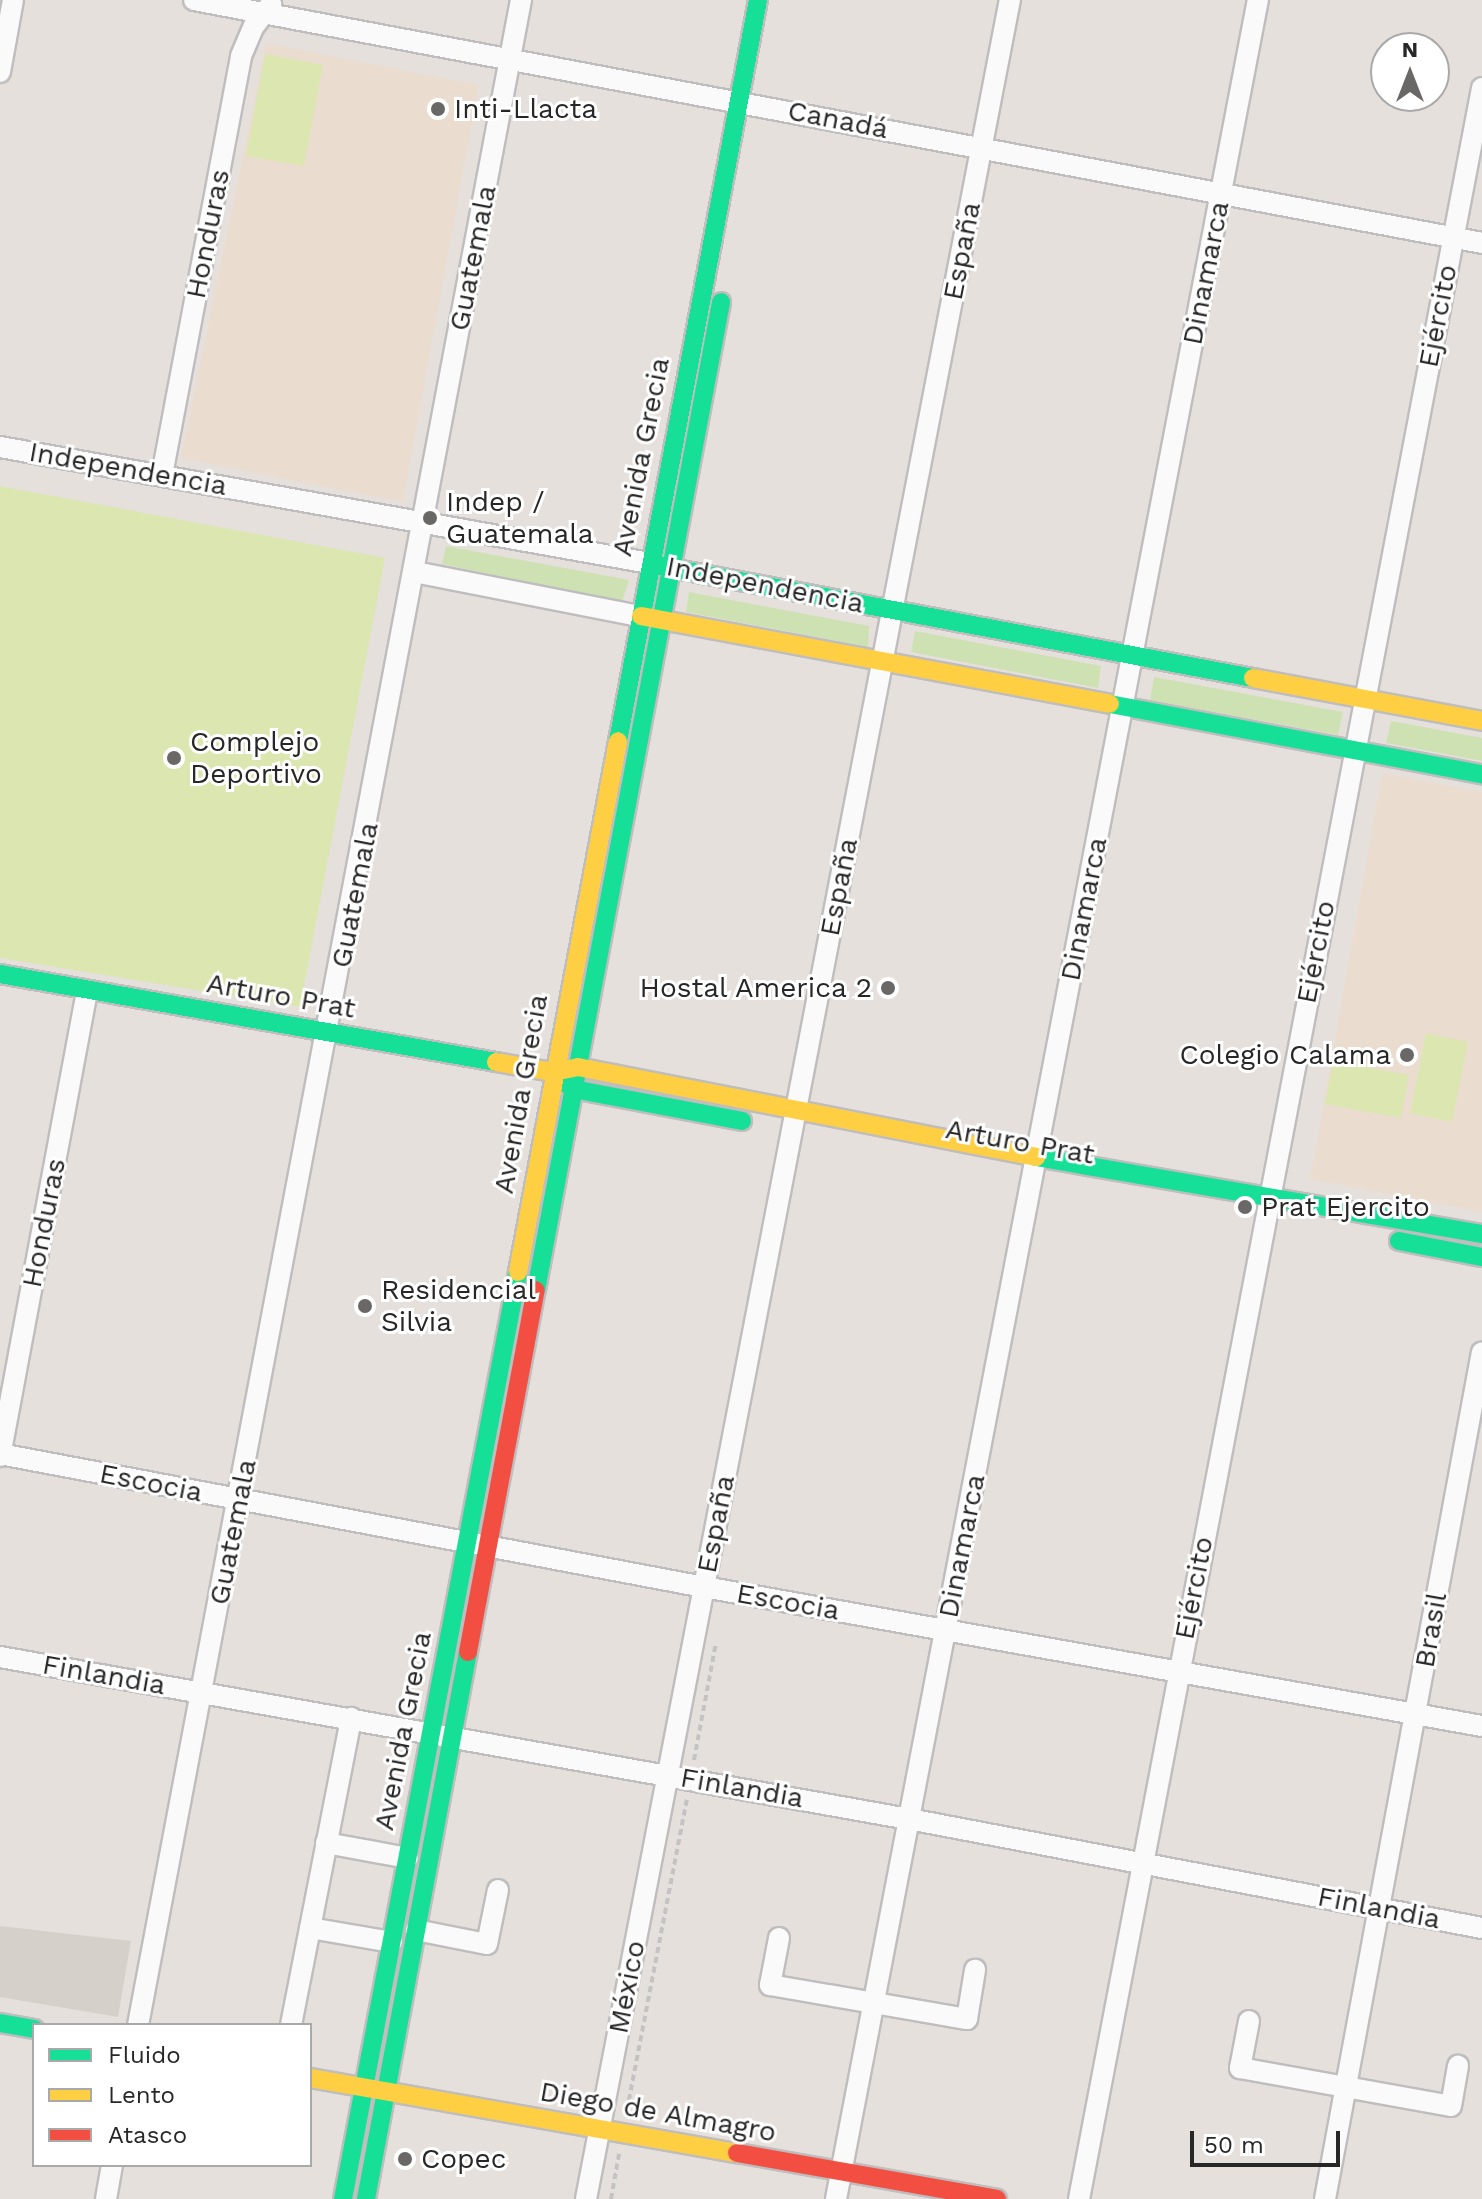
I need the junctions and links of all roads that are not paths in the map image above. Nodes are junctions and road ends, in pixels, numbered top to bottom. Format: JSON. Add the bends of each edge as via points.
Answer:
{"nodes":[{"id":1,"x":13,"y":0,"type":"edge"},
{"id":2,"x":194,"y":0,"type":"edge"},
{"id":3,"x":521,"y":0,"type":"edge"},
{"id":4,"x":758,"y":0,"type":"edge"},
{"id":5,"x":778,"y":0,"type":"edge"},
{"id":6,"x":1010,"y":0,"type":"edge"},
{"id":7,"x":1258,"y":0,"type":"edge"},
{"id":8,"x":269,"y":6,"type":"edge"},
{"id":9,"x":510,"y":59,"type":"junction"},
{"id":10,"x":0,"y":72,"type":"edge"},
{"id":11,"x":1482,"y":88,"type":"edge"},
{"id":12,"x":749,"y":103,"type":"junction"},
{"id":13,"x":982,"y":147,"type":"junction"},
{"id":14,"x":1221,"y":193,"type":"junction"},
{"id":15,"x":1453,"y":237,"type":"junction"},
{"id":16,"x":1482,"y":243,"type":"edge"},
{"id":17,"x":0,"y":447,"type":"edge"},
{"id":18,"x":162,"y":475,"type":"junction"},
{"id":19,"x":425,"y":521,"type":"junction"},
{"id":20,"x":649,"y":563,"type":"junction"},
{"id":21,"x":672,"y":568,"type":"junction"},
{"id":22,"x":415,"y":572,"type":"junction"},
{"id":23,"x":893,"y":609,"type":"junction"},
{"id":24,"x":639,"y":616,"type":"junction"},
{"id":25,"x":661,"y":620,"type":"junction"},
{"id":26,"x":1132,"y":655,"type":"junction"},
{"id":27,"x":883,"y":660,"type":"junction"},
{"id":28,"x":1365,"y":699,"type":"junction"},
{"id":29,"x":1123,"y":705,"type":"junction"},
{"id":30,"x":1482,"y":721,"type":"edge"},
{"id":31,"x":1355,"y":750,"type":"junction"},
{"id":32,"x":1482,"y":774,"type":"edge"},
{"id":33,"x":0,"y":974,"type":"edge"},
{"id":34,"x":87,"y":991,"type":"junction"},
{"id":35,"x":330,"y":1033,"type":"junction"},
{"id":36,"x":578,"y":1067,"type":"junction"},
{"id":37,"x":553,"y":1072,"type":"junction"},
{"id":38,"x":573,"y":1089,"type":"junction"},
{"id":39,"x":793,"y":1127,"type":"junction"},
{"id":40,"x":1035,"y":1164,"type":"junction"},
{"id":41,"x":1267,"y":1207,"type":"junction"},
{"id":42,"x":1482,"y":1234,"type":"edge"},
{"id":43,"x":1482,"y":1257,"type":"edge"},
{"id":44,"x":1482,"y":1352,"type":"edge"},
{"id":45,"x":0,"y":1455,"type":"edge"},
{"id":46,"x":240,"y":1500,"type":"junction"},
{"id":47,"x":477,"y":1544,"type":"junction"},
{"id":48,"x":704,"y":1587,"type":"junction"},
{"id":49,"x":945,"y":1630,"type":"junction"},
{"id":50,"x":0,"y":1657,"type":"edge"},
{"id":51,"x":1177,"y":1672,"type":"junction"},
{"id":52,"x":202,"y":1692,"type":"junction"},
{"id":53,"x":1415,"y":1714,"type":"junction"},
{"id":54,"x":351,"y":1718,"type":"junction"},
{"id":55,"x":1482,"y":1726,"type":"edge"},
{"id":56,"x":431,"y":1732,"type":"junction"},
{"id":57,"x":452,"y":1736,"type":"junction"},
{"id":58,"x":668,"y":1775,"type":"junction"},
{"id":59,"x":909,"y":1819,"type":"junction"},
{"id":60,"x":326,"y":1843,"type":"junction"},
{"id":61,"x":408,"y":1858,"type":"junction"},
{"id":62,"x":1141,"y":1863,"type":"junction"},
{"id":63,"x":498,"y":1890,"type":"dead end"},
{"id":64,"x":1379,"y":1908,"type":"junction"},
{"id":65,"x":310,"y":1928,"type":"junction"},
{"id":66,"x":1482,"y":1928,"type":"edge"},
{"id":67,"x":416,"y":1930,"type":"junction"},
{"id":68,"x":779,"y":1938,"type":"dead end"},
{"id":69,"x":392,"y":1942,"type":"junction"},
{"id":70,"x":975,"y":1970,"type":"dead end"},
{"id":71,"x":874,"y":2004,"type":"junction"},
{"id":72,"x":1249,"y":2021,"type":"dead end"},
{"id":73,"x":0,"y":2023,"type":"edge"},
{"id":74,"x":138,"y":2023,"type":"edge"},
{"id":75,"x":291,"y":2023,"type":"edge"},
{"id":76,"x":32,"y":2029,"type":"edge"},
{"id":77,"x":1458,"y":2066,"type":"dead end"},
{"id":78,"x":312,"y":2078,"type":"edge"},
{"id":79,"x":1346,"y":2086,"type":"junction"},
{"id":80,"x":364,"y":2087,"type":"junction"},
{"id":81,"x":386,"y":2092,"type":"junction"},
{"id":82,"x":599,"y":2130,"type":"junction"},
{"id":83,"x":112,"y":2167,"type":"edge"},
{"id":84,"x":841,"y":2172,"type":"junction"},
{"id":85,"x":106,"y":2199,"type":"edge"},
{"id":86,"x":343,"y":2199,"type":"edge"},
{"id":87,"x":366,"y":2199,"type":"edge"},
{"id":88,"x":586,"y":2199,"type":"edge"},
{"id":89,"x":836,"y":2199,"type":"edge"},
{"id":90,"x":997,"y":2199,"type":"edge"},
{"id":91,"x":1079,"y":2199,"type":"edge"},
{"id":92,"x":1325,"y":2199,"type":"edge"}],
"edges":[{"from":1,"to":10,"type":"street"},
{"from":2,"to":8,"type":"street","name":"Canadá"},
{"from":3,"to":9,"type":"street","name":"Guatemala"},
{"from":4,"to":12,"type":"main road","name":"Avenida Grecia"},
{"from":5,"to":12,"type":"main road","name":"Avenida Grecia"},
{"from":6,"to":13,"type":"street","name":"España"},
{"from":7,"to":14,"type":"street","name":"Dinamarca"},
{"from":8,"to":9,"type":"street","name":"Canadá"},
{"from":8,"to":18,"type":"street","name":"Honduras","via":[[241,56]]},
{"from":9,"to":12,"type":"street","name":"Canadá"},
{"from":9,"to":19,"type":"street","name":"Guatemala"},
{"from":11,"to":15,"type":"street","name":"Ejército"},
{"from":12,"to":13,"type":"street","name":"Canadá"},
{"from":12,"to":20,"type":"main road","name":"Avenida Grecia"},
{"from":12,"to":21,"type":"main road","name":"Avenida Grecia"},
{"from":13,"to":14,"type":"street","name":"Canadá"},
{"from":13,"to":23,"type":"street","name":"España"},
{"from":14,"to":15,"type":"street","name":"Canadá"},
{"from":14,"to":26,"type":"street","name":"Dinamarca"},
{"from":15,"to":16,"type":"street","name":"Canadá"},
{"from":15,"to":28,"type":"street","name":"Ejército"},
{"from":17,"to":18,"type":"street","name":"Independencia"},
{"from":18,"to":19,"type":"street","name":"Independencia"},
{"from":19,"to":20,"type":"street","name":"Independencia"},
{"from":19,"to":22,"type":"street","name":"Guatemala"},
{"from":20,"to":21,"type":"main road","name":"Independencia"},
{"from":20,"to":24,"type":"main road","name":"Avenida Grecia"},
{"from":21,"to":23,"type":"main road","name":"Independencia"},
{"from":21,"to":25,"type":"main road","name":"Avenida Grecia"},
{"from":22,"to":24,"type":"street","name":"Independencia"},
{"from":22,"to":35,"type":"street","name":"Guatemala"},
{"from":23,"to":26,"type":"main road","name":"Independencia"},
{"from":23,"to":27,"type":"street","name":"España"},
{"from":24,"to":25,"type":"main road","name":"Independencia"},
{"from":24,"to":37,"type":"main road","name":"Avenida Grecia"},
{"from":25,"to":27,"type":"main road","name":"Independencia"},
{"from":25,"to":36,"type":"main road","name":"Avenida Grecia"},
{"from":26,"to":28,"type":"main road","name":"Independencia"},
{"from":26,"to":29,"type":"street","name":"Dinamarca"},
{"from":27,"to":29,"type":"main road","name":"Independencia"},
{"from":27,"to":39,"type":"street","name":"España"},
{"from":28,"to":30,"type":"main road","name":"Independencia"},
{"from":28,"to":31,"type":"street","name":"Ejército"},
{"from":29,"to":31,"type":"main road","name":"Independencia"},
{"from":29,"to":40,"type":"street","name":"Dinamarca"},
{"from":31,"to":32,"type":"main road","name":"Independencia"},
{"from":31,"to":41,"type":"street","name":"Ejército"},
{"from":33,"to":34,"type":"main road","name":"Arturo Prat"},
{"from":34,"to":35,"type":"main road","name":"Arturo Prat"},
{"from":34,"to":45,"type":"street","name":"Honduras"},
{"from":35,"to":37,"type":"main road","name":"Arturo Prat"},
{"from":35,"to":46,"type":"street","name":"Guatemala"},
{"from":36,"to":37,"type":"main road","name":"Arturo Prat"},
{"from":36,"to":38,"type":"main road","name":"Avenida Grecia"},
{"from":36,"to":39,"type":"main road","name":"Arturo Prat"},
{"from":37,"to":38,"type":"main road","name":"Arturo Prat"},
{"from":37,"to":47,"type":"main road","name":"Avenida Grecia"},
{"from":38,"to":39,"type":"main road","name":"Arturo Prat"},
{"from":38,"to":47,"type":"main road","name":"Avenida Grecia"},
{"from":39,"to":40,"type":"main road","name":"Arturo Prat"},
{"from":39,"to":40,"type":"main road","name":"Arturo Prat"},
{"from":39,"to":48,"type":"street","name":"España"},
{"from":40,"to":41,"type":"main road","name":"Arturo Prat"},
{"from":40,"to":49,"type":"street","name":"Dinamarca"},
{"from":41,"to":42,"type":"main road","name":"Arturo Prat"},
{"from":41,"to":43,"type":"main road","name":"Arturo Prat"},
{"from":41,"to":51,"type":"street","name":"Ejército"},
{"from":44,"to":53,"type":"street","name":"Brasil"},
{"from":45,"to":46,"type":"street","name":"Escocia"},
{"from":46,"to":47,"type":"street","name":"Escocia"},
{"from":46,"to":52,"type":"street","name":"Guatemala"},
{"from":47,"to":48,"type":"street","name":"Escocia"},
{"from":47,"to":56,"type":"main road","name":"Avenida Grecia"},
{"from":47,"to":57,"type":"main road","name":"Avenida Grecia"},
{"from":48,"to":49,"type":"street","name":"Escocia"},
{"from":48,"to":58,"type":"street","name":"España"},
{"from":49,"to":51,"type":"street","name":"Escocia"},
{"from":49,"to":59,"type":"street","name":"Dinamarca"},
{"from":50,"to":52,"type":"street","name":"Finlandia"},
{"from":51,"to":53,"type":"street","name":"Escocia"},
{"from":51,"to":62,"type":"street","name":"Ejército"},
{"from":52,"to":54,"type":"street","name":"Finlandia"},
{"from":52,"to":74,"type":"street","name":"Guatemala"},
{"from":53,"to":55,"type":"street","name":"Escocia"},
{"from":53,"to":64,"type":"street","name":"Brasil"},
{"from":54,"to":56,"type":"street","name":"Finlandia"},
{"from":54,"to":60,"type":"street"},
{"from":56,"to":57,"type":"street","name":"Finlandia"},
{"from":56,"to":61,"type":"main road","name":"Avenida Grecia"},
{"from":57,"to":58,"type":"street","name":"Finlandia"},
{"from":57,"to":67,"type":"main road","name":"Avenida Grecia"},
{"from":58,"to":59,"type":"street","name":"Finlandia"},
{"from":58,"to":82,"type":"street","name":"México"},
{"from":59,"to":62,"type":"street","name":"Finlandia"},
{"from":59,"to":71,"type":"street","name":"Dinamarca"},
{"from":60,"to":61,"type":"street"},
{"from":60,"to":65,"type":"street"},
{"from":61,"to":69,"type":"main road","name":"Avenida Grecia"},
{"from":62,"to":64,"type":"street","name":"Finlandia"},
{"from":62,"to":91,"type":"street","name":"Ejército"},
{"from":63,"to":67,"type":"street","via":[[487,1944]]},
{"from":64,"to":66,"type":"street","name":"Finlandia"},
{"from":64,"to":79,"type":"street","name":"Brasil"},
{"from":65,"to":69,"type":"street"},
{"from":65,"to":75,"type":"street"},
{"from":67,"to":81,"type":"main road","name":"Avenida Grecia"},
{"from":68,"to":71,"type":"street","via":[[770,1985]]},
{"from":69,"to":80,"type":"main road","name":"Avenida Grecia"},
{"from":70,"to":71,"type":"street","via":[[967,2019]]},
{"from":71,"to":84,"type":"street","name":"Dinamarca"},
{"from":72,"to":79,"type":"street","via":[[1240,2068]]},
{"from":73,"to":76,"type":"main road"},
{"from":77,"to":79,"type":"street","via":[[1451,2106]]},
{"from":78,"to":80,"type":"main road","name":"Diego de Almagro"},
{"from":79,"to":92,"type":"street","name":"Brasil"},
{"from":80,"to":81,"type":"main road","name":"Diego de Almagro"},
{"from":80,"to":86,"type":"main road","name":"Avenida Grecia"},
{"from":81,"to":82,"type":"main road","name":"Diego de Almagro"},
{"from":81,"to":87,"type":"main road","name":"Avenida Grecia"},
{"from":82,"to":84,"type":"main road","name":"Diego de Almagro"},
{"from":82,"to":88,"type":"street","name":"México"},
{"from":83,"to":85,"type":"street"},
{"from":84,"to":89,"type":"street","name":"Dinamarca"},
{"from":84,"to":90,"type":"main road","name":"Diego de Almagro"}]}
